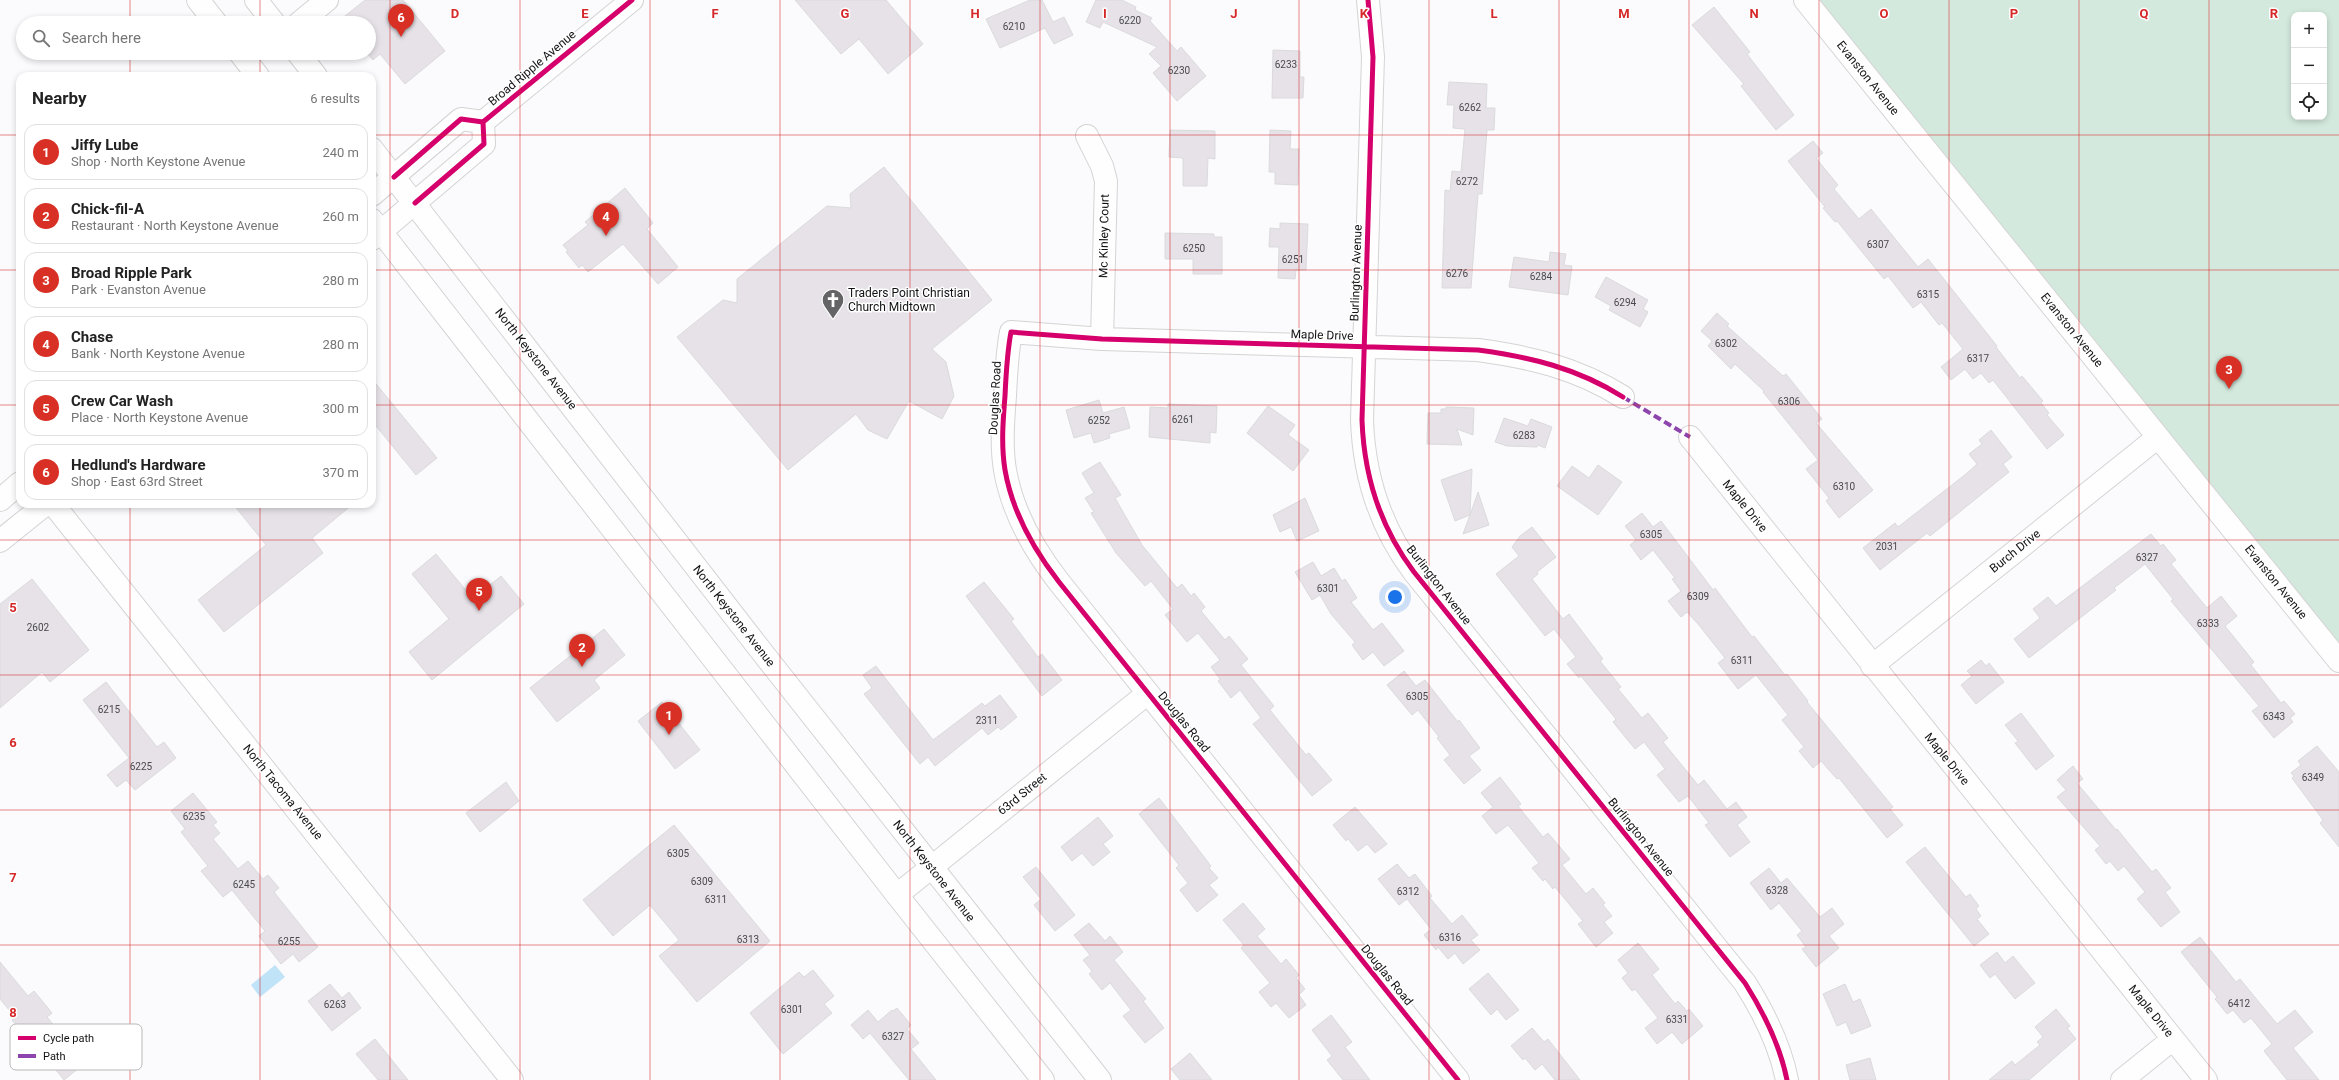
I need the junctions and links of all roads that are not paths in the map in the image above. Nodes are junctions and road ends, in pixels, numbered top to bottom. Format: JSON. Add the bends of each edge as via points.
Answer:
{"nodes":[{"id":1,"x":198,"y":0,"type":"edge"},
{"id":2,"x":256,"y":0,"type":"edge"},
{"id":3,"x":327,"y":0,"type":"edge"},
{"id":4,"x":632,"y":0,"type":"edge"},
{"id":5,"x":1368,"y":0,"type":"edge"},
{"id":6,"x":1805,"y":0,"type":"edge"},
{"id":7,"x":211,"y":16,"type":"edge"},
{"id":8,"x":269,"y":16,"type":"edge"},
{"id":9,"x":307,"y":16,"type":"edge"},
{"id":10,"x":245,"y":60,"type":"edge"},
{"id":11,"x":303,"y":60,"type":"edge"},
{"id":12,"x":255,"y":72,"type":"edge"},
{"id":13,"x":313,"y":72,"type":"edge"},
{"id":14,"x":483,"y":122,"type":"junction"},
{"id":15,"x":1087,"y":136,"type":"dead end"},
{"id":16,"x":376,"y":154,"type":"edge"},
{"id":17,"x":394,"y":177,"type":"junction"},
{"id":18,"x":376,"y":192,"type":"edge"},
{"id":19,"x":415,"y":203,"type":"junction"},
{"id":20,"x":376,"y":229,"type":"edge"},
{"id":21,"x":376,"y":231,"type":"edge"},
{"id":22,"x":1011,"y":332,"type":"joint"},
{"id":23,"x":1102,"y":339,"type":"junction"},
{"id":24,"x":1363,"y":346,"type":"junction"},
{"id":25,"x":1623,"y":397,"type":"dead end"},
{"id":26,"x":1690,"y":437,"type":"dead end"},
{"id":27,"x":2158,"y":437,"type":"junction"},
{"id":28,"x":16,"y":486,"type":"edge"},
{"id":29,"x":0,"y":500,"type":"edge"},
{"id":30,"x":41,"y":508,"type":"edge"},
{"id":31,"x":56,"y":508,"type":"edge"},
{"id":32,"x":0,"y":541,"type":"edge"},
{"id":33,"x":2339,"y":660,"type":"edge"},
{"id":34,"x":1872,"y":666,"type":"junction"},
{"id":35,"x":1148,"y":693,"type":"junction"},
{"id":36,"x":931,"y":867,"type":"junction"},
{"id":37,"x":897,"y":895,"type":"junction"},
{"id":38,"x":2173,"y":1039,"type":"junction"},
{"id":39,"x":512,"y":1080,"type":"edge"},
{"id":40,"x":1044,"y":1080,"type":"edge"},
{"id":41,"x":1100,"y":1080,"type":"edge"},
{"id":42,"x":1458,"y":1080,"type":"edge"},
{"id":43,"x":1787,"y":1080,"type":"edge"},
{"id":44,"x":2122,"y":1080,"type":"edge"},
{"id":45,"x":2206,"y":1080,"type":"edge"}],
"edges":[{"from":1,"to":7,"type":"street"},
{"from":2,"to":8,"type":"street"},
{"from":3,"to":9,"type":"street"},
{"from":4,"to":14,"type":"street","name":"Broad Ripple Avenue"},
{"from":5,"to":24,"type":"street","name":"Burlington Avenue","via":[[1373,57]]},
{"from":6,"to":27,"type":"street","name":"Evanston Avenue"},
{"from":10,"to":12,"type":"street"},
{"from":11,"to":13,"type":"street"},
{"from":14,"to":17,"type":"street","via":[[461,119]]},
{"from":14,"to":19,"type":"street","via":[[484,144]]},
{"from":15,"to":23,"type":"street","name":"Mc Kinley Court","via":[[1102,166],[1106,181]]},
{"from":16,"to":17,"type":"street","name":"North Keystone Avenue"},
{"from":17,"to":18,"type":"street"},
{"from":17,"to":19,"type":"street","name":"North Keystone Avenue"},
{"from":19,"to":20,"type":"street"},
{"from":19,"to":36,"type":"street","name":"North Keystone Avenue"},
{"from":21,"to":37,"type":"street"},
{"from":22,"to":23,"type":"street","name":"Maple Drive"},
{"from":22,"to":35,"type":"street","name":"Douglas Road","via":[[1003,447],[1005,469],[1016,507],[1032,542],[1053,575]]},
{"from":23,"to":24,"type":"street","name":"Maple Drive"},
{"from":24,"to":25,"type":"street","name":"Maple Drive","via":[[1478,350],[1511,354],[1573,371]]},
{"from":24,"to":43,"type":"street","name":"Burlington Avenue","via":[[1362,420],[1366,468],[1373,496],[1393,541],[1414,572],[1745,983],[1771,1031]]},
{"from":26,"to":34,"type":"street","name":"Maple Drive"},
{"from":27,"to":33,"type":"street","name":"Evanston Avenue"},
{"from":27,"to":34,"type":"street","name":"Burch Drive"},
{"from":28,"to":29,"type":"street"},
{"from":30,"to":32,"type":"street"},
{"from":31,"to":39,"type":"street","name":"North Tacoma Avenue"},
{"from":34,"to":38,"type":"street","name":"Maple Drive"},
{"from":35,"to":36,"type":"street","name":"63rd Street"},
{"from":35,"to":42,"type":"street","name":"Douglas Road"},
{"from":36,"to":37,"type":"street","name":"63rd Street"},
{"from":36,"to":41,"type":"street","name":"North Keystone Avenue"},
{"from":37,"to":40,"type":"street"},
{"from":38,"to":44,"type":"street"},
{"from":38,"to":45,"type":"street","name":"Maple Drive"}]}
